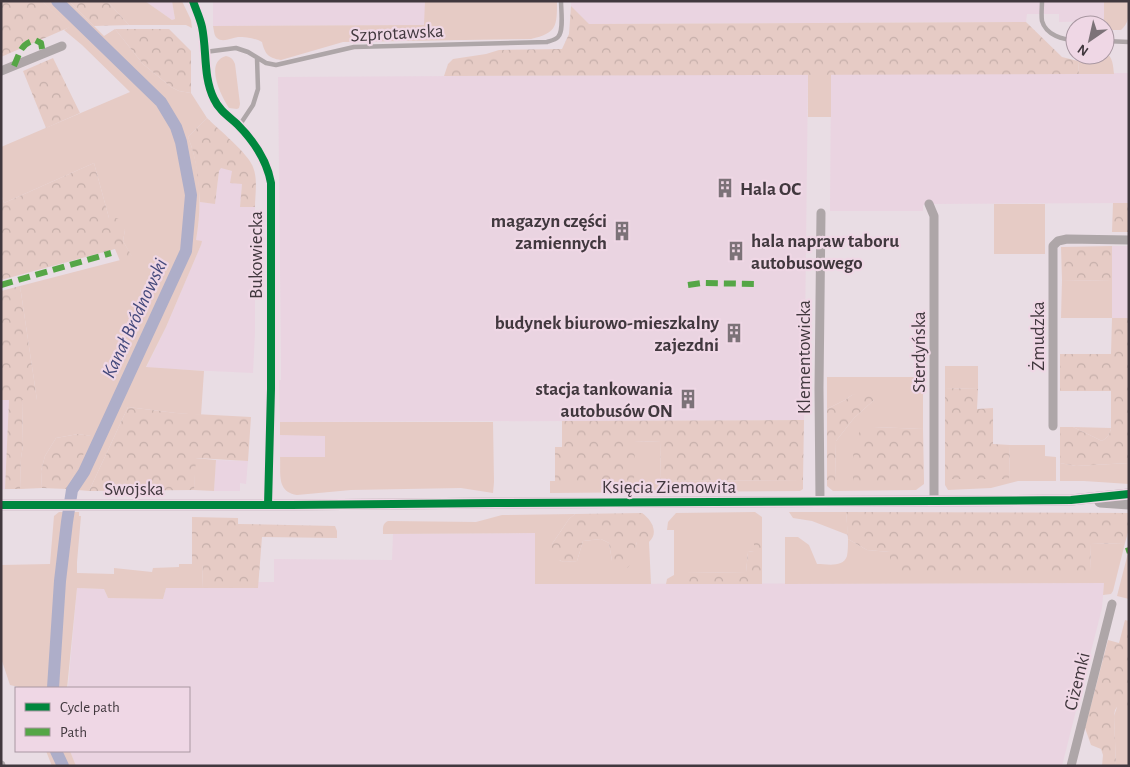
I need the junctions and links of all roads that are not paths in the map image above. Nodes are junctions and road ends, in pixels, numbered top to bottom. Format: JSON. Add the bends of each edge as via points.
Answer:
{"nodes":[{"id":1,"x":193,"y":1,"type":"edge"},
{"id":2,"x":561,"y":1,"type":"edge"},
{"id":3,"x":1042,"y":1,"type":"edge"},
{"id":4,"x":1065,"y":40,"type":"edge"},
{"id":5,"x":1115,"y":41,"type":"edge"},
{"id":6,"x":1129,"y":42,"type":"edge"},
{"id":7,"x":62,"y":46,"type":"dead end"},
{"id":8,"x":205,"y":52,"type":"junction"},
{"id":9,"x":257,"y":58,"type":"junction"},
{"id":10,"x":1,"y":71,"type":"edge"},
{"id":11,"x":239,"y":126,"type":"junction"},
{"id":12,"x":928,"y":204,"type":"dead end"},
{"id":13,"x":821,"y":213,"type":"dead end"},
{"id":14,"x":1129,"y":240,"type":"edge"},
{"id":15,"x":1053,"y":426,"type":"dead end"},
{"id":16,"x":1129,"y":494,"type":"edge"},
{"id":17,"x":1071,"y":500,"type":"junction"},
{"id":18,"x":820,"y":501,"type":"junction"},
{"id":19,"x":934,"y":501,"type":"junction"},
{"id":20,"x":1,"y":504,"type":"edge"},
{"id":21,"x":1129,"y":504,"type":"edge"},
{"id":22,"x":268,"y":505,"type":"junction"},
{"id":23,"x":1112,"y":604,"type":"dead end"},
{"id":24,"x":1071,"y":766,"type":"edge"}],
"edges":[{"from":1,"to":8,"type":"street","name":"Bukowiecka","via":[[202,26]]},
{"from":2,"to":9,"type":"lane","name":"Szprotawska","via":[[561,31],[556,39],[547,42],[354,47],[276,65]]},
{"from":3,"to":4,"type":"lane","via":[[1045,27]]},
{"from":5,"to":6,"type":"lane"},
{"from":7,"to":10,"type":"street"},
{"from":8,"to":9,"type":"lane","name":"Szprotawska","via":[[236,48]]},
{"from":8,"to":11,"type":"street","name":"Bukowiecka","via":[[208,84],[214,98],[220,109]]},
{"from":9,"to":11,"type":"lane","via":[[258,89],[253,105]]},
{"from":11,"to":22,"type":"street","name":"Bukowiecka","via":[[265,161],[271,183]]},
{"from":12,"to":19,"type":"street","name":"Sterdyńska","via":[[934,216]]},
{"from":13,"to":18,"type":"street","name":"Klementowicka"},
{"from":14,"to":15,"type":"street","name":"Żmudzka","via":[[1067,239],[1053,246]]},
{"from":16,"to":17,"type":"street","name":"Księcia Ziemowita"},
{"from":17,"to":19,"type":"street","name":"Księcia Ziemowita"},
{"from":17,"to":21,"type":"street","name":"Księcia Ziemowita"},
{"from":18,"to":19,"type":"street","name":"Księcia Ziemowita"},
{"from":18,"to":22,"type":"street","name":"Księcia Ziemowita"},
{"from":20,"to":22,"type":"street","name":"Swojska"},
{"from":23,"to":24,"type":"street","name":"Ciżemki"}]}
